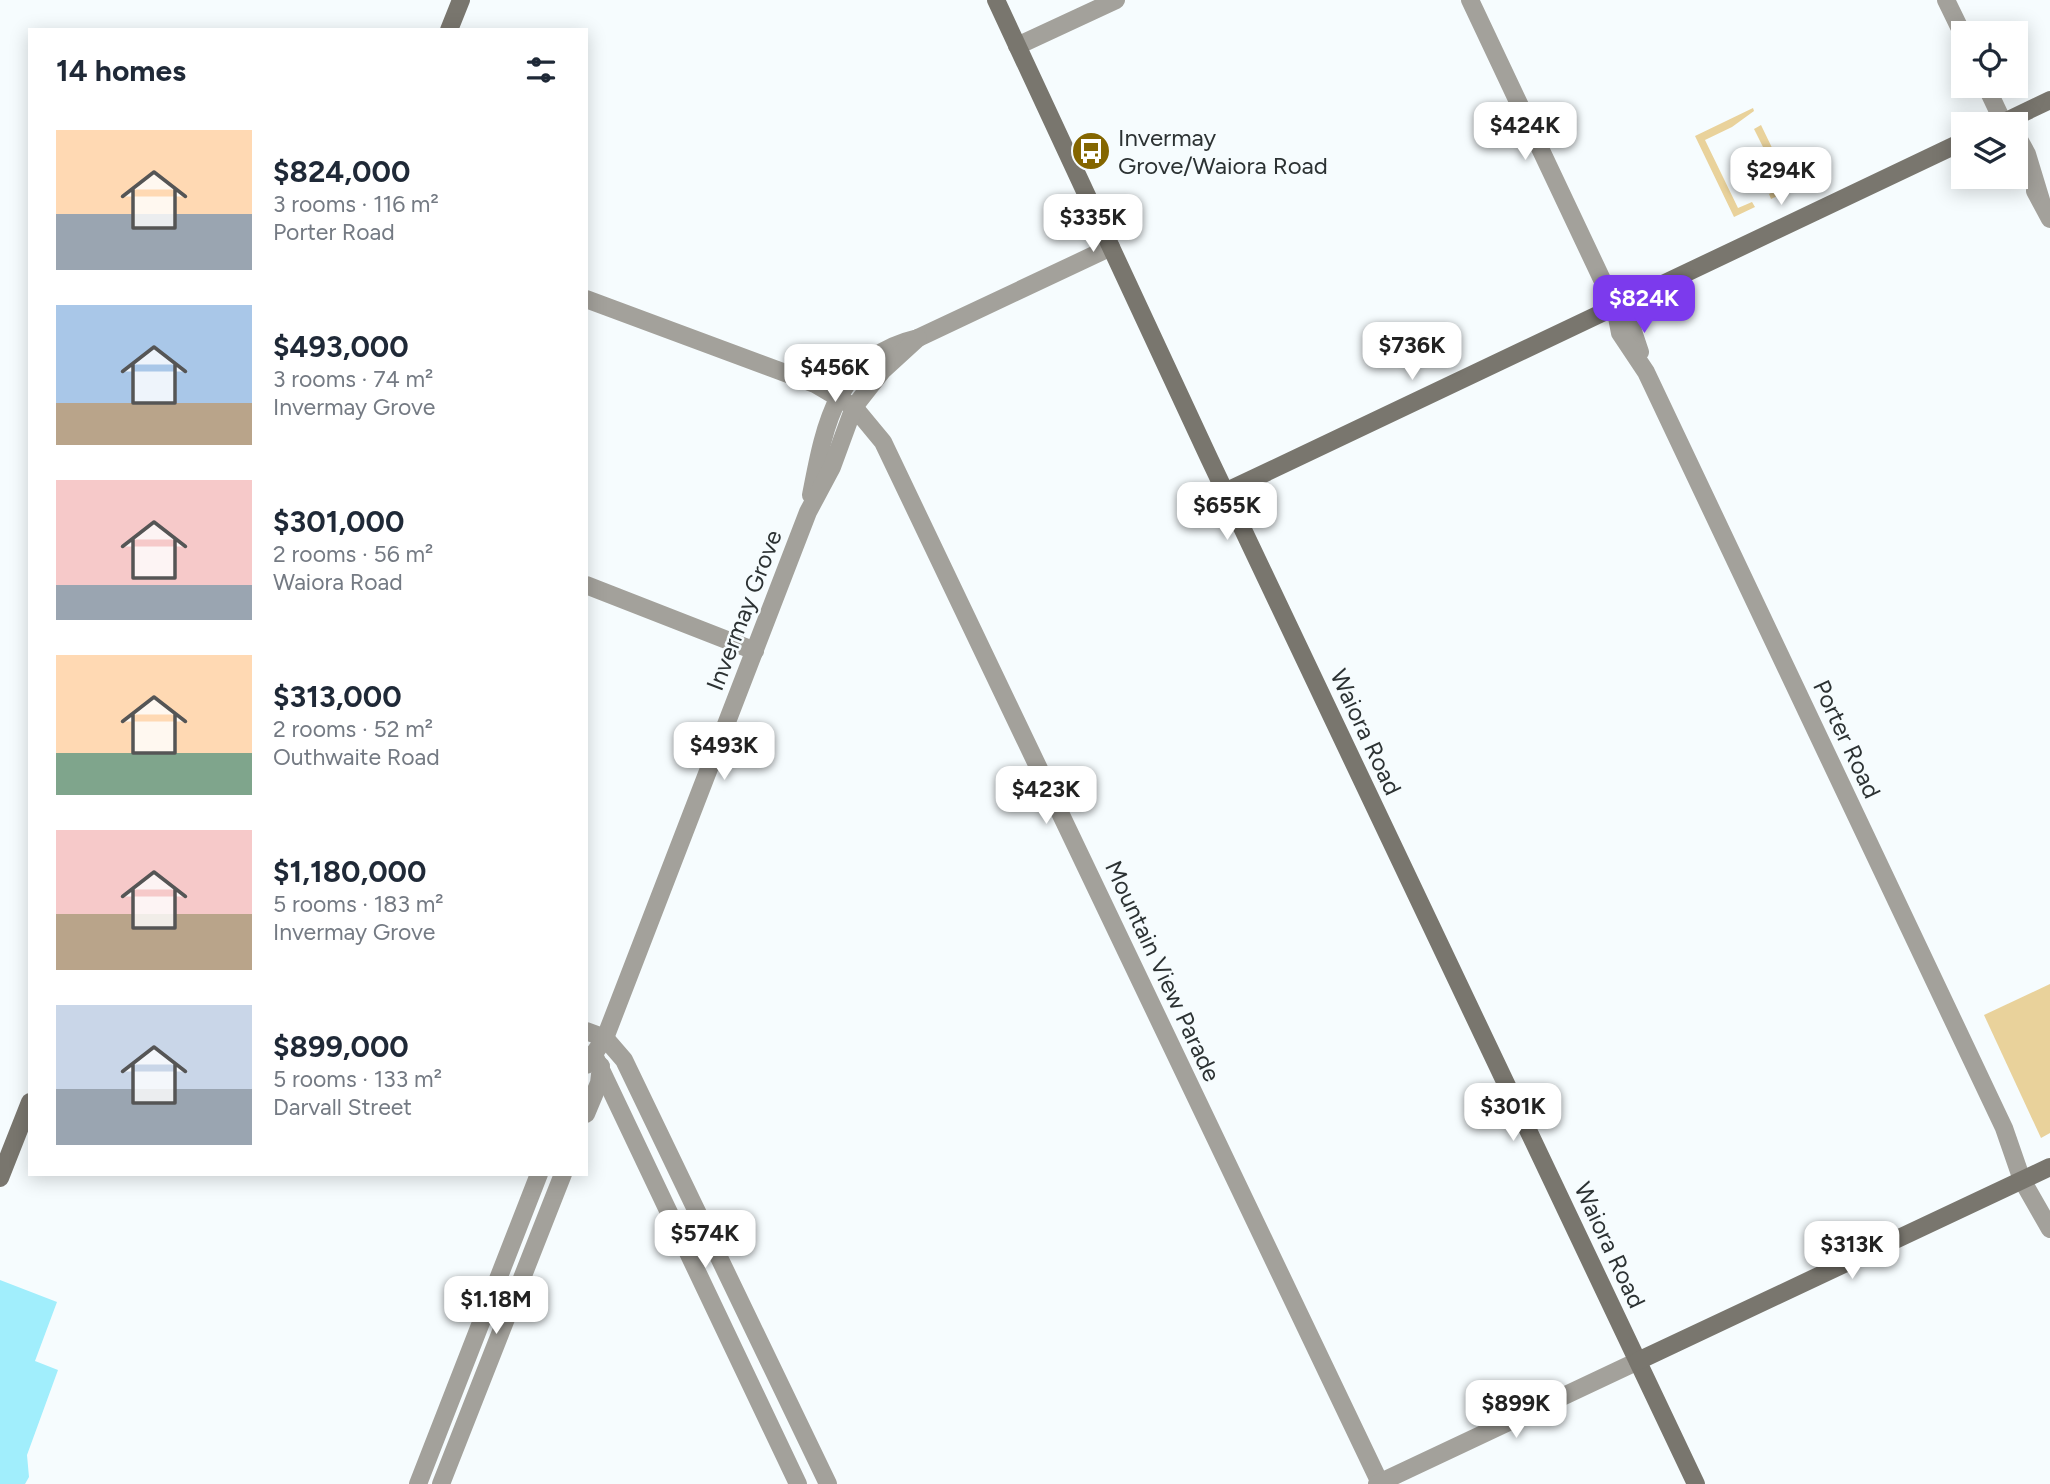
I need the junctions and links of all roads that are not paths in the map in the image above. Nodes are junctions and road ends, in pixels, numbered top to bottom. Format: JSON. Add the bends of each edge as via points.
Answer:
{"nodes":[{"id":1,"x":461,"y":0,"type":"edge"},
{"id":2,"x":996,"y":0,"type":"edge"},
{"id":3,"x":1116,"y":0,"type":"edge"},
{"id":4,"x":1471,"y":0,"type":"edge"},
{"id":5,"x":1946,"y":0,"type":"edge"},
{"id":6,"x":1956,"y":21,"type":"edge"},
{"id":7,"x":450,"y":28,"type":"edge"},
{"id":8,"x":1017,"y":46,"type":"junction"},
{"id":9,"x":2050,"y":100,"type":"edge"},
{"id":10,"x":2028,"y":113,"type":"edge"},
{"id":11,"x":1951,"y":147,"type":"edge"},
{"id":12,"x":2028,"y":160,"type":"edge"},
{"id":13,"x":2028,"y":180,"type":"edge"},
{"id":14,"x":2041,"y":200,"type":"junction"},
{"id":15,"x":2050,"y":219,"type":"edge"},
{"id":16,"x":1111,"y":247,"type":"junction"},
{"id":17,"x":588,"y":300,"type":"edge"},
{"id":18,"x":1615,"y":307,"type":"junction"},
{"id":19,"x":918,"y":338,"type":"junction"},
{"id":20,"x":838,"y":396,"type":"junction"},
{"id":21,"x":854,"y":407,"type":"junction"},
{"id":22,"x":1225,"y":492,"type":"junction"},
{"id":23,"x":808,"y":512,"type":"junction"},
{"id":24,"x":588,"y":586,"type":"edge"},
{"id":25,"x":755,"y":650,"type":"junction"},
{"id":26,"x":588,"y":1032,"type":"edge"},
{"id":27,"x":604,"y":1038,"type":"junction"},
{"id":28,"x":591,"y":1061,"type":"edge"},
{"id":29,"x":28,"y":1107,"type":"edge"},
{"id":30,"x":588,"y":1109,"type":"edge"},
{"id":31,"x":2050,"y":1167,"type":"edge"},
{"id":32,"x":538,"y":1176,"type":"edge"},
{"id":33,"x":562,"y":1176,"type":"edge"},
{"id":34,"x":2027,"y":1177,"type":"junction"},
{"id":35,"x":0,"y":1178,"type":"edge"},
{"id":36,"x":2050,"y":1221,"type":"edge"},
{"id":37,"x":2050,"y":1229,"type":"edge"},
{"id":38,"x":1638,"y":1361,"type":"junction"},
{"id":39,"x":1379,"y":1483,"type":"edge"},
{"id":40,"x":418,"y":1484,"type":"edge"},
{"id":41,"x":441,"y":1484,"type":"edge"},
{"id":42,"x":799,"y":1484,"type":"edge"},
{"id":43,"x":828,"y":1484,"type":"edge"},
{"id":44,"x":1696,"y":1484,"type":"edge"}],
"edges":[{"from":1,"to":7,"type":"main road"},
{"from":2,"to":8,"type":"main road","name":"Waiora Road"},
{"from":3,"to":8,"type":"street"},
{"from":4,"to":18,"type":"street","name":"Porter Road"},
{"from":5,"to":6,"type":"street"},
{"from":8,"to":16,"type":"main road","name":"Waiora Road"},
{"from":9,"to":10,"type":"main road"},
{"from":11,"to":18,"type":"main road"},
{"from":12,"to":14,"type":"street"},
{"from":13,"to":14,"type":"street"},
{"from":14,"to":15,"type":"street"},
{"from":16,"to":19,"type":"street","name":"Invermay Grove"},
{"from":16,"to":22,"type":"main road","name":"Waiora Road"},
{"from":17,"to":20,"type":"street","name":"Mountain View Parade"},
{"from":18,"to":22,"type":"main road"},
{"from":18,"to":34,"type":"street","name":"Porter Road","via":[[1620,333],[1646,372]]},
{"from":19,"to":20,"type":"street","name":"Invermay Grove","via":[[875,354],[858,367]]},
{"from":19,"to":21,"type":"street","name":"Invermay Grove","via":[[883,370]]},
{"from":20,"to":21,"type":"street","name":"Mountain View Parade"},
{"from":20,"to":23,"type":"street","name":"Invermay Grove"},
{"from":21,"to":23,"type":"street","name":"Invermay Grove","via":[[832,467]]},
{"from":21,"to":39,"type":"street","name":"Mountain View Parade","via":[[892,460]]},
{"from":22,"to":38,"type":"main road","name":"Waiora Road"},
{"from":23,"to":25,"type":"street","name":"Invermay Grove"},
{"from":24,"to":25,"type":"street"},
{"from":25,"to":27,"type":"street","name":"Invermay Grove"},
{"from":26,"to":27,"type":"street"},
{"from":27,"to":28,"type":"street","name":"Invermay Grove"},
{"from":27,"to":43,"type":"street","via":[[624,1060],[650,1108]]},
{"from":28,"to":30,"type":"street","name":"Invermay Grove","via":[[599,1083]]},
{"from":28,"to":42,"type":"street"},
{"from":29,"to":35,"type":"main road"},
{"from":31,"to":34,"type":"main road"},
{"from":32,"to":40,"type":"street"},
{"from":33,"to":41,"type":"street"},
{"from":34,"to":36,"type":"street","name":"Porter Road"},
{"from":34,"to":37,"type":"street","name":"Porter Road"},
{"from":34,"to":38,"type":"main road"},
{"from":38,"to":39,"type":"street"},
{"from":38,"to":44,"type":"main road","name":"Waiora Road"}]}
